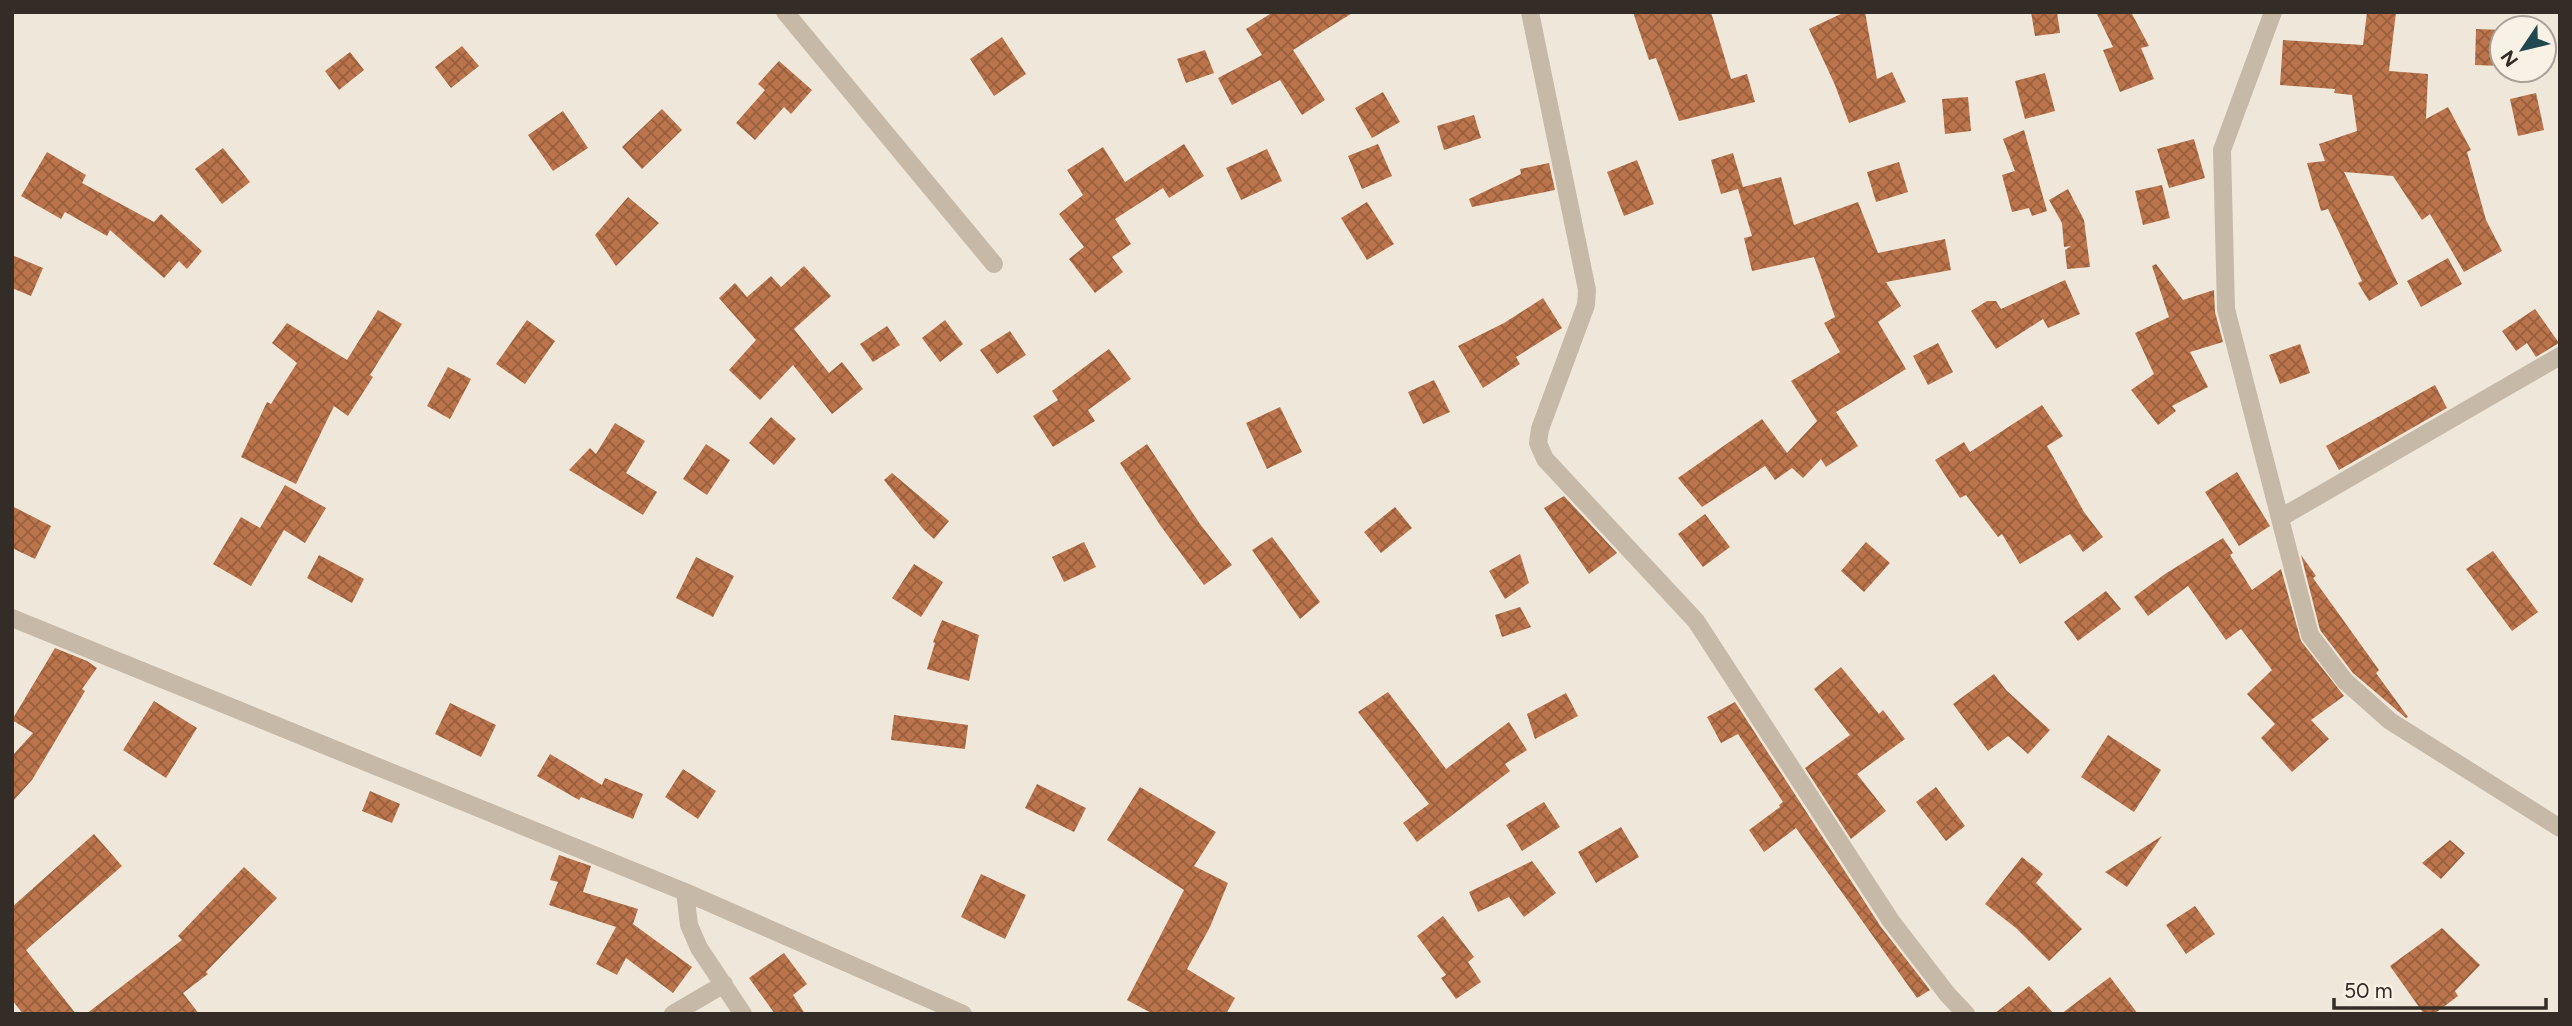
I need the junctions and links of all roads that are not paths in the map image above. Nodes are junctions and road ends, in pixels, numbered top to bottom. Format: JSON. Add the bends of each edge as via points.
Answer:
{"nodes":[{"id":1,"x":785,"y":12,"type":"edge"},
{"id":2,"x":1530,"y":12,"type":"edge"},
{"id":3,"x":2273,"y":12,"type":"edge"},
{"id":4,"x":994,"y":264,"type":"dead end"},
{"id":5,"x":2560,"y":356,"type":"edge"},
{"id":6,"x":2280,"y":518,"type":"junction"},
{"id":7,"x":12,"y":618,"type":"edge"},
{"id":8,"x":2560,"y":828,"type":"edge"},
{"id":9,"x":685,"y":892,"type":"junction"},
{"id":10,"x":724,"y":984,"type":"junction"},
{"id":11,"x":673,"y":1014,"type":"edge"},
{"id":12,"x":743,"y":1014,"type":"edge"},
{"id":13,"x":963,"y":1014,"type":"edge"},
{"id":14,"x":1966,"y":1014,"type":"edge"}],
"edges":[{"from":1,"to":4,"type":"street"},
{"from":2,"to":14,"type":"street","via":[[1587,290],[1586,305],[1538,443],[1545,458],[1696,621],[1891,921]]},
{"from":3,"to":6,"type":"street","via":[[2222,150],[2226,309]]},
{"from":5,"to":6,"type":"street"},
{"from":6,"to":8,"type":"street","via":[[2310,635],[2345,681],[2390,721]]},
{"from":7,"to":9,"type":"street"},
{"from":9,"to":10,"type":"street","via":[[689,925]]},
{"from":9,"to":13,"type":"street"},
{"from":10,"to":11,"type":"street"},
{"from":10,"to":12,"type":"street"}]}
